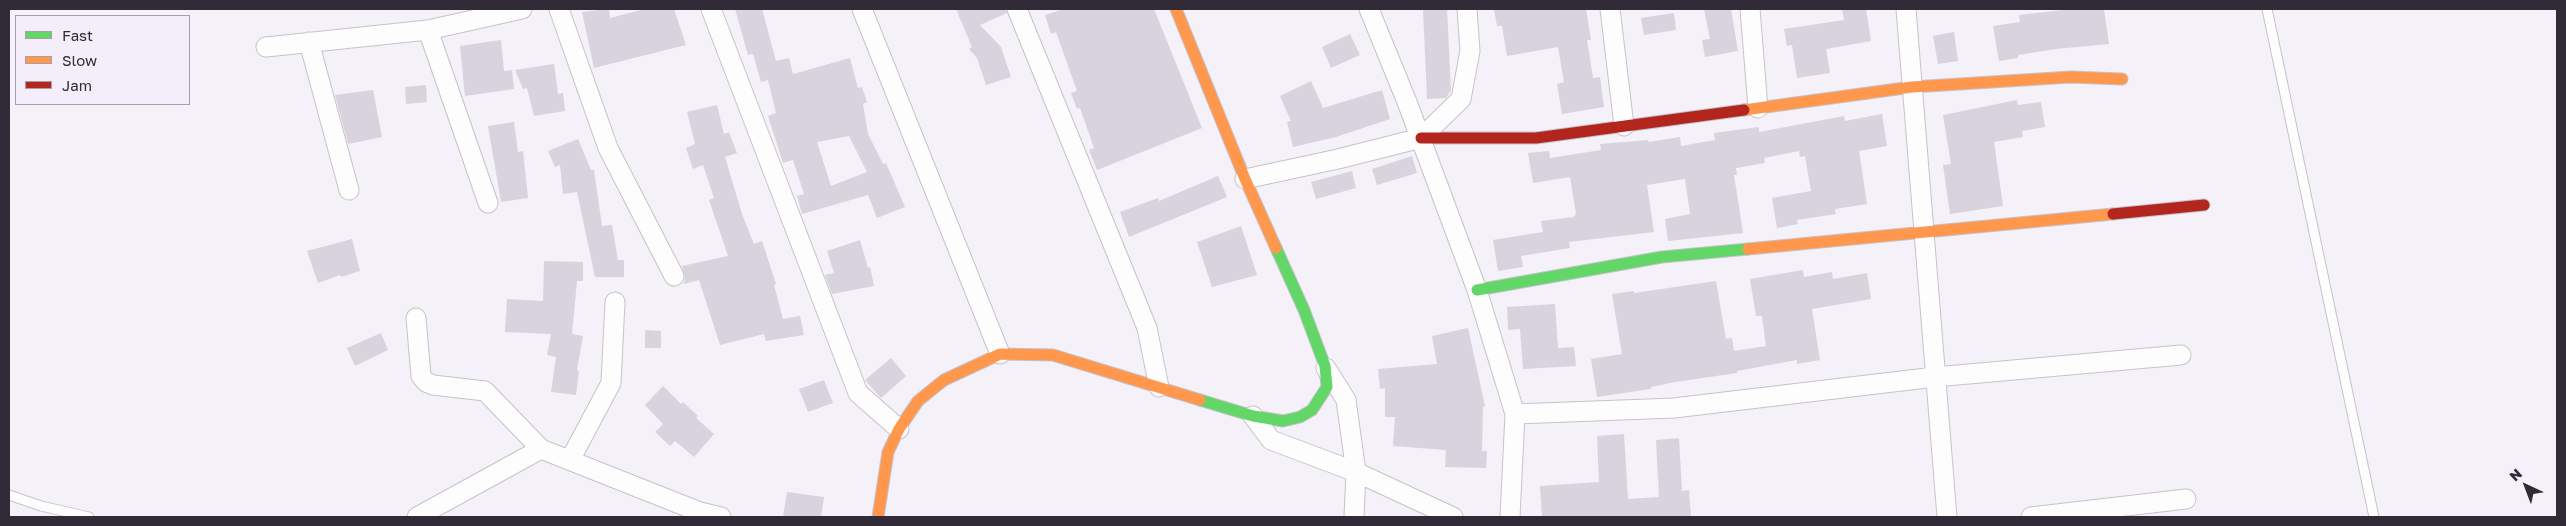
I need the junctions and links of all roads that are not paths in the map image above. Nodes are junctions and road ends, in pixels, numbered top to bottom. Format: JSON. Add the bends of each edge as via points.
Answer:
{"nodes":[{"id":1,"x":522,"y":9,"type":"edge"},
{"id":2,"x":559,"y":9,"type":"edge"},
{"id":3,"x":711,"y":9,"type":"edge"},
{"id":4,"x":862,"y":9,"type":"edge"},
{"id":5,"x":1017,"y":9,"type":"edge"},
{"id":6,"x":1176,"y":9,"type":"edge"},
{"id":7,"x":1369,"y":9,"type":"edge"},
{"id":8,"x":1467,"y":9,"type":"edge"},
{"id":9,"x":1610,"y":9,"type":"edge"},
{"id":10,"x":1750,"y":9,"type":"edge"},
{"id":11,"x":1906,"y":9,"type":"edge"},
{"id":12,"x":2267,"y":9,"type":"edge"},
{"id":13,"x":428,"y":30,"type":"junction"},
{"id":14,"x":309,"y":42,"type":"junction"},
{"id":15,"x":266,"y":47,"type":"dead end"},
{"id":16,"x":2122,"y":79,"type":"dead end"},
{"id":17,"x":1912,"y":87,"type":"junction"},
{"id":18,"x":1758,"y":108,"type":"junction"},
{"id":19,"x":1624,"y":126,"type":"junction"},
{"id":20,"x":1421,"y":138,"type":"junction"},
{"id":21,"x":1245,"y":178,"type":"junction"},
{"id":22,"x":348,"y":190,"type":"dead end"},
{"id":23,"x":488,"y":203,"type":"dead end"},
{"id":24,"x":2204,"y":205,"type":"dead end"},
{"id":25,"x":1924,"y":234,"type":"junction"},
{"id":26,"x":674,"y":276,"type":"dead end"},
{"id":27,"x":1477,"y":290,"type":"junction"},
{"id":28,"x":615,"y":302,"type":"dead end"},
{"id":29,"x":416,"y":318,"type":"dead end"},
{"id":30,"x":1000,"y":354,"type":"junction"},
{"id":31,"x":2181,"y":355,"type":"dead end"},
{"id":32,"x":1325,"y":366,"type":"junction"},
{"id":33,"x":1936,"y":378,"type":"junction"},
{"id":34,"x":1159,"y":387,"type":"junction"},
{"id":35,"x":1515,"y":414,"type":"junction"},
{"id":36,"x":1253,"y":416,"type":"junction"},
{"id":37,"x":898,"y":429,"type":"junction"},
{"id":38,"x":542,"y":449,"type":"junction"},
{"id":39,"x":570,"y":460,"type":"junction"},
{"id":40,"x":1356,"y":472,"type":"junction"},
{"id":41,"x":9,"y":495,"type":"edge"},
{"id":42,"x":2186,"y":499,"type":"dead end"},
{"id":43,"x":695,"y":515,"type":"edge"},
{"id":44,"x":89,"y":517,"type":"edge"},
{"id":45,"x":417,"y":517,"type":"edge"},
{"id":46,"x":721,"y":517,"type":"edge"},
{"id":47,"x":878,"y":517,"type":"edge"},
{"id":48,"x":1354,"y":517,"type":"edge"},
{"id":49,"x":1453,"y":517,"type":"edge"},
{"id":50,"x":1510,"y":517,"type":"edge"},
{"id":51,"x":1947,"y":517,"type":"edge"},
{"id":52,"x":2031,"y":517,"type":"edge"},
{"id":53,"x":2374,"y":517,"type":"edge"}],
"edges":[{"from":1,"to":13,"type":"street"},
{"from":2,"to":26,"type":"street","via":[[608,148]]},
{"from":3,"to":37,"type":"street","via":[[858,393]]},
{"from":4,"to":30,"type":"street"},
{"from":5,"to":34,"type":"street","via":[[1147,328]]},
{"from":6,"to":21,"type":"street"},
{"from":7,"to":20,"type":"street"},
{"from":8,"to":20,"type":"street","via":[[1470,51],[1460,99]]},
{"from":9,"to":19,"type":"street"},
{"from":10,"to":18,"type":"street"},
{"from":11,"to":17,"type":"street"},
{"from":12,"to":53,"type":"lane"},
{"from":13,"to":14,"type":"street"},
{"from":13,"to":23,"type":"street"},
{"from":14,"to":15,"type":"street"},
{"from":14,"to":22,"type":"street"},
{"from":16,"to":17,"type":"street","via":[[2071,78]]},
{"from":17,"to":18,"type":"street"},
{"from":17,"to":25,"type":"street"},
{"from":18,"to":19,"type":"street"},
{"from":19,"to":20,"type":"street","via":[[1536,138]]},
{"from":20,"to":21,"type":"street"},
{"from":20,"to":27,"type":"street"},
{"from":21,"to":32,"type":"street","via":[[1304,310]]},
{"from":24,"to":25,"type":"street"},
{"from":25,"to":27,"type":"street","via":[[1662,257]]},
{"from":25,"to":33,"type":"street"},
{"from":27,"to":35,"type":"street"},
{"from":28,"to":39,"type":"street","via":[[611,383]]},
{"from":29,"to":38,"type":"street","via":[[421,376],[426,382],[485,391]]},
{"from":30,"to":34,"type":"street","via":[[1032,352],[1053,355]]},
{"from":30,"to":37,"type":"street","via":[[944,380],[918,401]]},
{"from":31,"to":33,"type":"street"},
{"from":32,"to":36,"type":"street","via":[[1327,387],[1312,410],[1283,421]]},
{"from":32,"to":40,"type":"street","via":[[1346,400]]},
{"from":33,"to":35,"type":"street","via":[[1674,408]]},
{"from":33,"to":51,"type":"street"},
{"from":34,"to":36,"type":"street"},
{"from":35,"to":50,"type":"street"},
{"from":36,"to":40,"type":"street","via":[[1272,440]]},
{"from":37,"to":47,"type":"street","via":[[888,452]]},
{"from":38,"to":39,"type":"street"},
{"from":38,"to":45,"type":"street"},
{"from":39,"to":43,"type":"street"},
{"from":40,"to":48,"type":"street"},
{"from":40,"to":49,"type":"street"},
{"from":41,"to":44,"type":"lane"},
{"from":42,"to":52,"type":"street"},
{"from":43,"to":46,"type":"street"}]}
